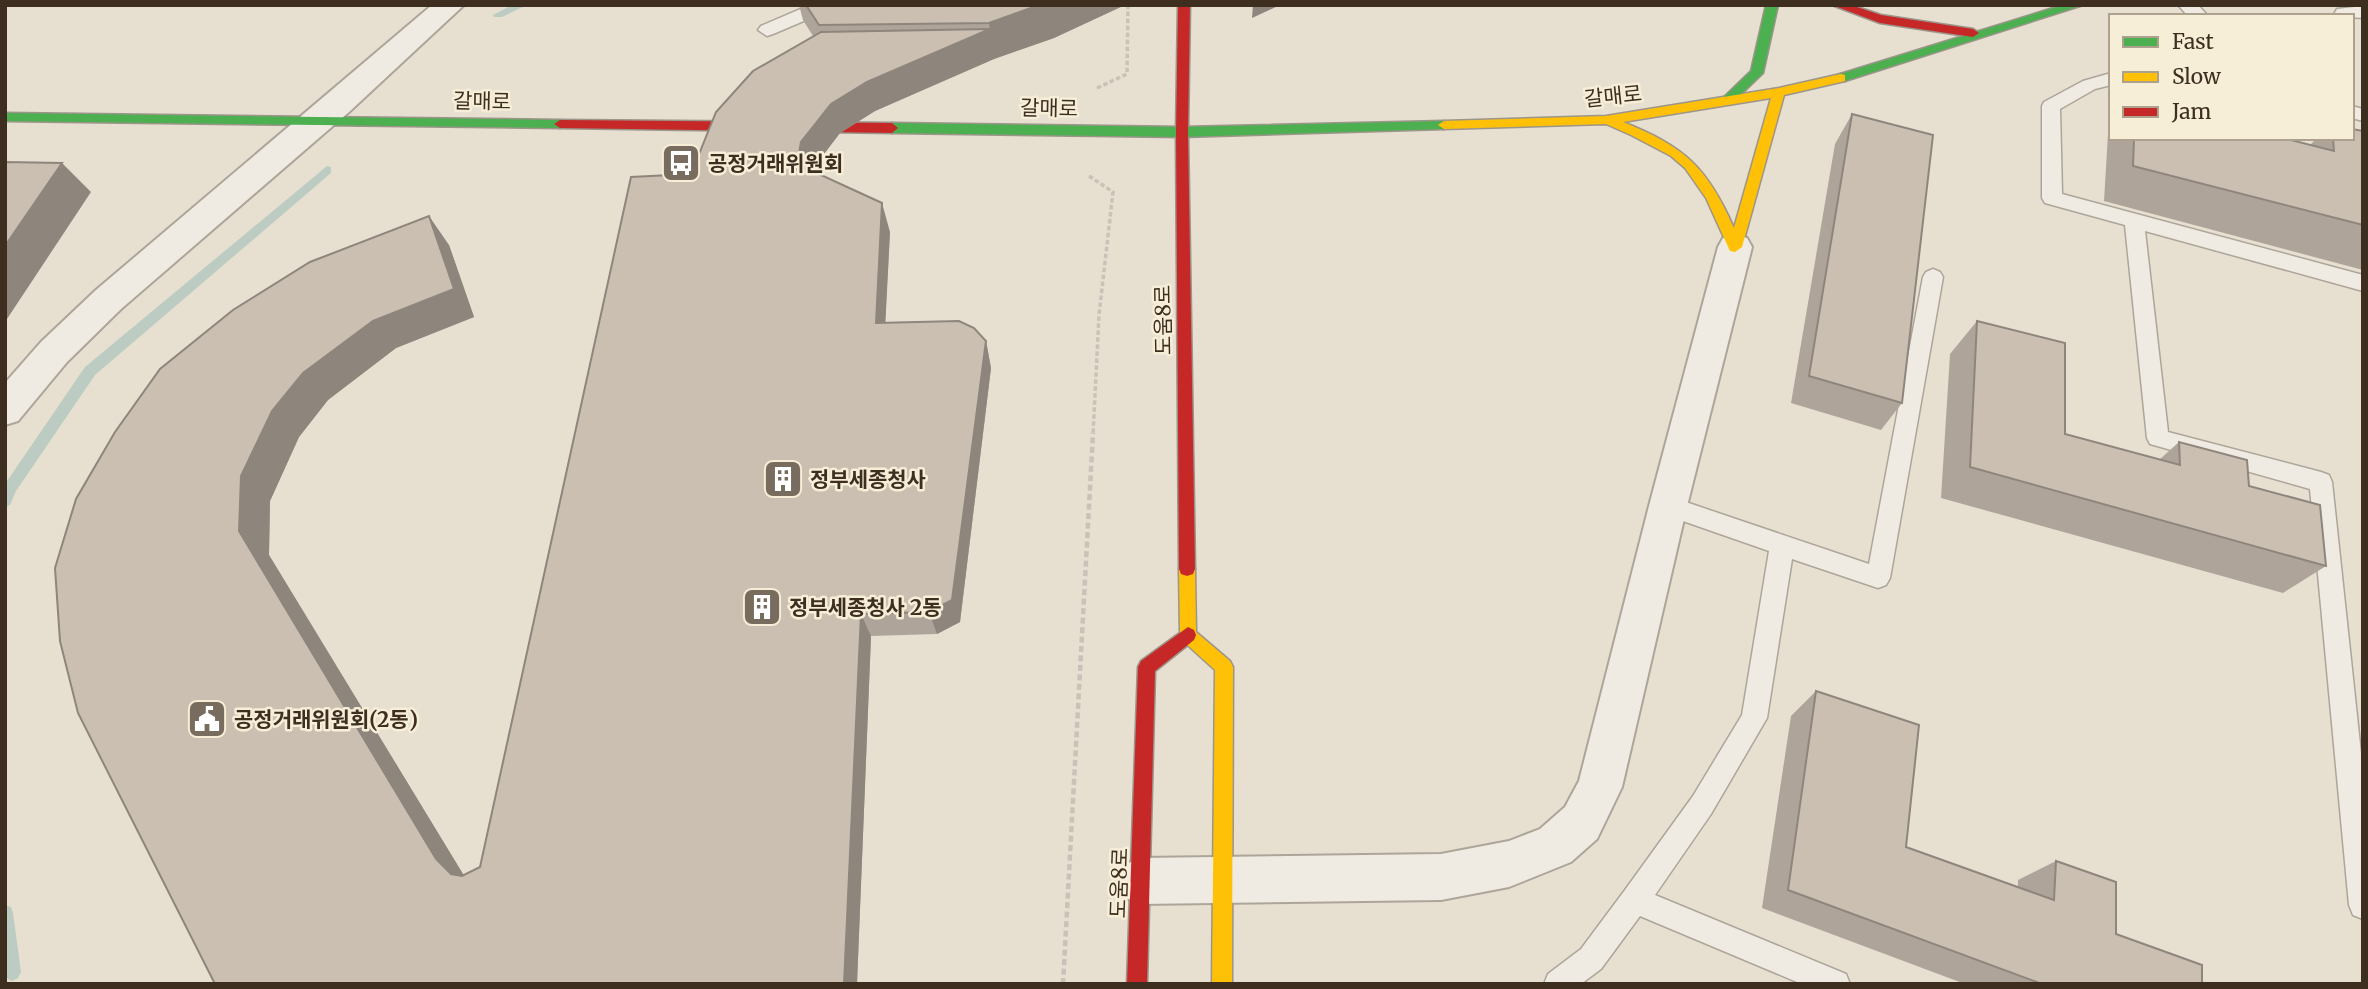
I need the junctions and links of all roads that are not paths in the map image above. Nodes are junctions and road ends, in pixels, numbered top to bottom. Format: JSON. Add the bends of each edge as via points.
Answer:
{"nodes":[{"id":1,"x":450,"y":5,"type":"edge"},
{"id":2,"x":826,"y":5,"type":"edge"},
{"id":3,"x":1184,"y":5,"type":"edge"},
{"id":4,"x":1772,"y":5,"type":"edge"},
{"id":5,"x":1838,"y":5,"type":"edge"},
{"id":6,"x":2077,"y":5,"type":"edge"},
{"id":7,"x":2363,"y":12,"type":"edge"},
{"id":8,"x":2343,"y":14,"type":"edge"},
{"id":9,"x":767,"y":30,"type":"dead end"},
{"id":10,"x":1982,"y":35,"type":"junction"},
{"id":11,"x":2109,"y":80,"type":"edge"},
{"id":12,"x":1779,"y":92,"type":"junction"},
{"id":13,"x":1728,"y":100,"type":"junction"},
{"id":14,"x":5,"y":117,"type":"edge"},
{"id":15,"x":322,"y":120,"type":"junction"},
{"id":16,"x":1606,"y":120,"type":"junction"},
{"id":17,"x":1182,"y":132,"type":"junction"},
{"id":18,"x":2134,"y":220,"type":"junction"},
{"id":19,"x":1735,"y":247,"type":"junction"},
{"id":20,"x":1933,"y":277,"type":"dead end"},
{"id":21,"x":2363,"y":283,"type":"edge"},
{"id":22,"x":5,"y":410,"type":"edge"},
{"id":23,"x":1668,"y":506,"type":"junction"},
{"id":24,"x":1782,"y":545,"type":"junction"},
{"id":25,"x":1188,"y":635,"type":"junction"},
{"id":26,"x":1222,"y":880,"type":"junction"},
{"id":27,"x":1140,"y":881,"type":"junction"},
{"id":28,"x":1635,"y":900,"type":"junction"},
{"id":29,"x":2363,"y":905,"type":"edge"},
{"id":30,"x":1137,"y":984,"type":"edge"},
{"id":31,"x":1222,"y":984,"type":"edge"},
{"id":32,"x":1558,"y":984,"type":"edge"},
{"id":33,"x":1836,"y":984,"type":"edge"}],
"edges":[{"from":1,"to":15,"type":"street"},
{"from":2,"to":9,"type":"lane"},
{"from":3,"to":17,"type":"street","name":"도움8로"},
{"from":4,"to":13,"type":"street","via":[[1757,74]]},
{"from":5,"to":10,"type":"street","via":[[1880,19]]},
{"from":6,"to":10,"type":"street","name":"갈매로"},
{"from":7,"to":8,"type":"lane"},
{"from":10,"to":12,"type":"street","name":"갈매로","via":[[1858,74]]},
{"from":11,"to":18,"type":"lane","via":[[2051,106],[2052,198]]},
{"from":12,"to":13,"type":"street","name":"갈매로"},
{"from":12,"to":19,"type":"street"},
{"from":13,"to":16,"type":"street","name":"갈매로"},
{"from":14,"to":15,"type":"street","name":"갈매로"},
{"from":15,"to":17,"type":"street","name":"갈매로"},
{"from":15,"to":22,"type":"street","via":[[65,340]]},
{"from":16,"to":17,"type":"street","name":"갈매로"},
{"from":16,"to":19,"type":"street","via":[[1648,136],[1697,170],[1712,192]]},
{"from":17,"to":25,"type":"street","name":"도움8로"},
{"from":18,"to":21,"type":"lane"},
{"from":18,"to":29,"type":"lane","via":[[2158,438],[2321,482]]},
{"from":19,"to":23,"type":"street"},
{"from":20,"to":24,"type":"lane","via":[[1878,578]]},
{"from":23,"to":24,"type":"lane"},
{"from":23,"to":26,"type":"street","via":[[1600,787],[1581,823],[1555,846],[1509,864],[1441,877]]},
{"from":24,"to":28,"type":"lane","via":[[1754,718],[1702,805]]},
{"from":25,"to":26,"type":"street","via":[[1224,667]]},
{"from":25,"to":27,"type":"street","name":"도움8로","via":[[1147,667]]},
{"from":26,"to":27,"type":"street"},
{"from":26,"to":31,"type":"street"},
{"from":27,"to":30,"type":"street","name":"도움8로"},
{"from":28,"to":32,"type":"lane","via":[[1591,959]]},
{"from":28,"to":33,"type":"lane"}]}
